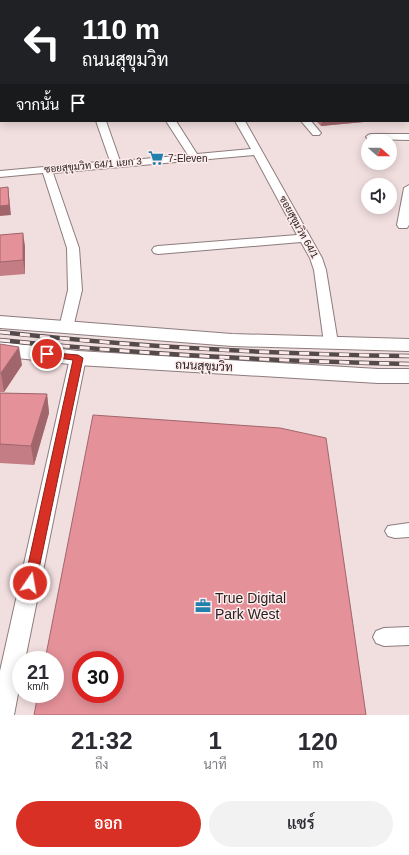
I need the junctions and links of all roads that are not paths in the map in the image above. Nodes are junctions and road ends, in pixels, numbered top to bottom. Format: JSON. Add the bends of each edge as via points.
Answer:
{"nodes":[{"id":1,"x":101,"y":122,"type":"edge"},
{"id":2,"x":173,"y":122,"type":"edge"},
{"id":3,"x":241,"y":122,"type":"edge"},
{"id":4,"x":307,"y":122,"type":"edge"},
{"id":5,"x":316,"y":133,"type":"dead end"},
{"id":6,"x":397,"y":137,"type":"edge"},
{"id":7,"x":409,"y":137,"type":"edge"},
{"id":8,"x":257,"y":152,"type":"junction"},
{"id":9,"x":194,"y":157,"type":"junction"},
{"id":10,"x":116,"y":164,"type":"junction"},
{"id":11,"x":47,"y":169,"type":"junction"},
{"id":12,"x":0,"y":174,"type":"edge"},
{"id":13,"x":409,"y":188,"type":"edge"},
{"id":14,"x":403,"y":225,"type":"dead end"},
{"id":15,"x":305,"y":238,"type":"junction"},
{"id":16,"x":158,"y":250,"type":"dead end"},
{"id":17,"x":0,"y":322,"type":"edge"},
{"id":18,"x":66,"y":328,"type":"junction"},
{"id":19,"x":331,"y":343,"type":"junction"},
{"id":20,"x":381,"y":344,"type":"junction"},
{"id":21,"x":409,"y":345,"type":"edge"},
{"id":22,"x":0,"y":349,"type":"edge"},
{"id":23,"x":78,"y":358,"type":"junction"},
{"id":24,"x":378,"y":376,"type":"junction"},
{"id":25,"x":409,"y":376,"type":"edge"},
{"id":26,"x":409,"y":636,"type":"edge"},
{"id":27,"x":384,"y":637,"type":"dead end"},
{"id":28,"x":2,"y":715,"type":"edge"}],
"edges":[{"from":1,"to":10,"type":"street"},
{"from":2,"to":9,"type":"street"},
{"from":3,"to":8,"type":"street","name":"ซอยสุขุมวิท 64/1"},
{"from":4,"to":5,"type":"street"},
{"from":6,"to":7,"type":"street"},
{"from":8,"to":9,"type":"street","name":"ซอยสุขุมวิท 64/1 แยก 3"},
{"from":8,"to":15,"type":"street","name":"ซอยสุขุมวิท 64/1"},
{"from":9,"to":10,"type":"street","name":"ซอยสุขุมวิท 64/1 แยก 3"},
{"from":10,"to":11,"type":"street","name":"ซอยสุขุมวิท 64/1 แยก 3"},
{"from":11,"to":12,"type":"street","name":"ซอยสุขุมวิท 64/1 แยก 3"},
{"from":11,"to":18,"type":"street","via":[[73,248],[75,290]]},
{"from":13,"to":14,"type":"street"},
{"from":15,"to":16,"type":"street"},
{"from":15,"to":19,"type":"street","name":"ซอยสุขุมวิท 64/1","via":[[320,270]]},
{"from":17,"to":18,"type":"main road"},
{"from":18,"to":19,"type":"main road","via":[[232,340]]},
{"from":19,"to":20,"type":"main road"},
{"from":20,"to":21,"type":"main road"},
{"from":20,"to":24,"type":"main road"},
{"from":22,"to":23,"type":"main road","name":"ถนนสุขุมวิท"},
{"from":23,"to":24,"type":"main road","name":"ถนนสุขุมวิท"},
{"from":23,"to":28,"type":"street"},
{"from":24,"to":25,"type":"main road","name":"ถนนสุขุมวิท"},
{"from":26,"to":27,"type":"street"}]}
